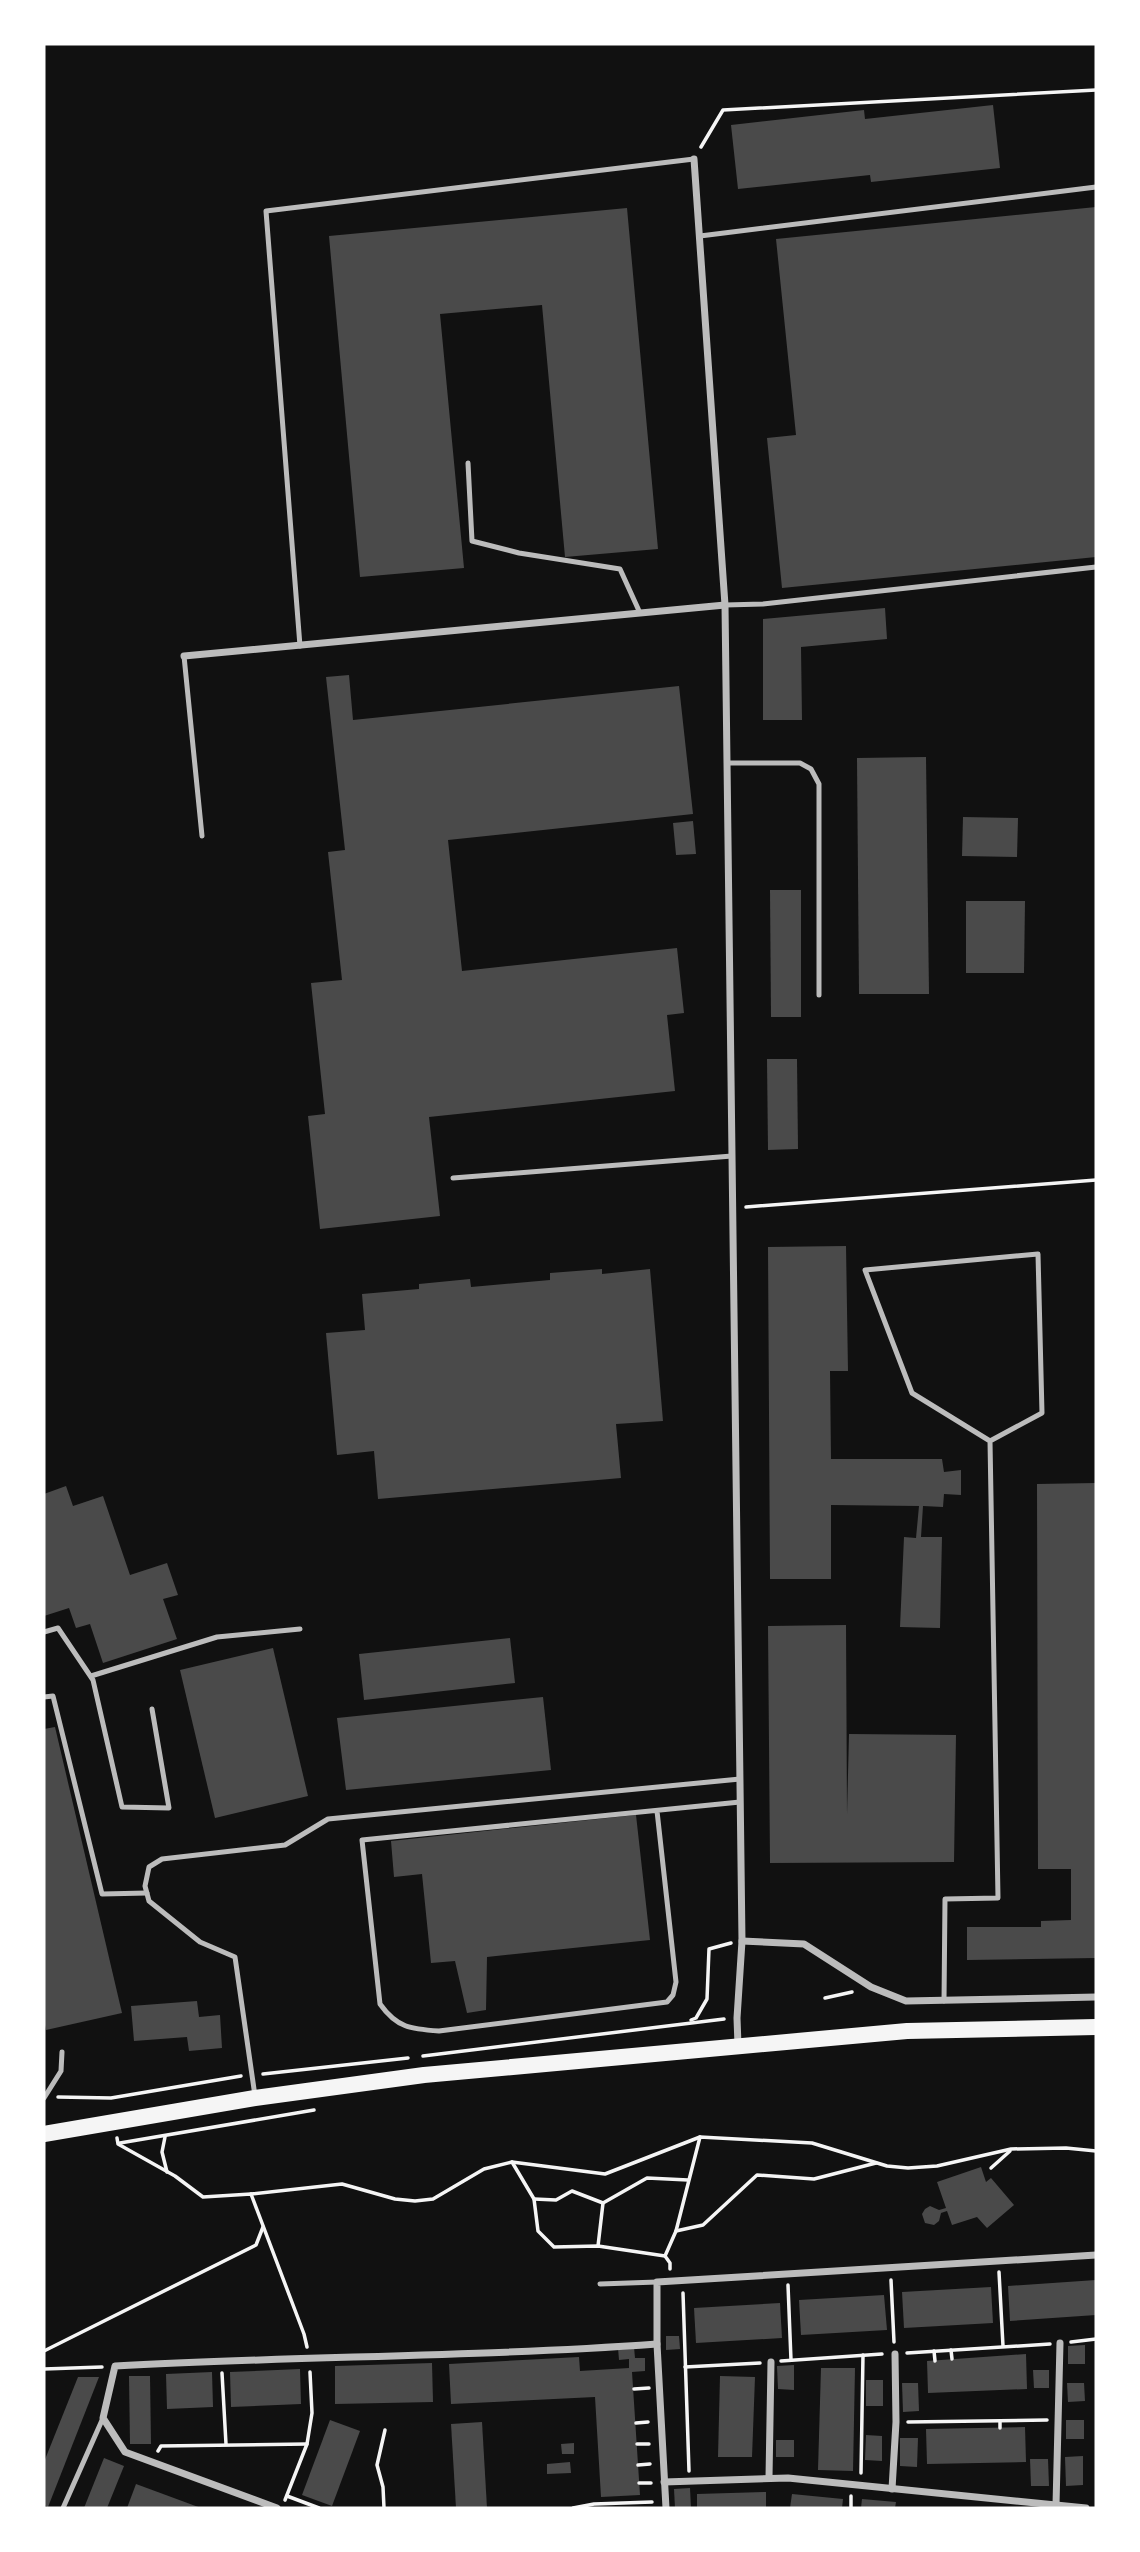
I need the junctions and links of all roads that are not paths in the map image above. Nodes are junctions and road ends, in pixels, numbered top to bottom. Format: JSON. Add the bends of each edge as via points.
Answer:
{"nodes":[{"id":1,"x":694,"y":159,"type":"joint"},
{"id":2,"x":1096,"y":187,"type":"edge"},
{"id":3,"x":699,"y":236,"type":"junction"},
{"id":4,"x":468,"y":463,"type":"dead end"},
{"id":5,"x":1096,"y":567,"type":"edge"},
{"id":6,"x":725,"y":605,"type":"junction"},
{"id":7,"x":640,"y":613,"type":"junction"},
{"id":8,"x":300,"y":646,"type":"junction"},
{"id":9,"x":184,"y":656,"type":"joint"},
{"id":10,"x":727,"y":763,"type":"junction"},
{"id":11,"x":202,"y":836,"type":"dead end"},
{"id":12,"x":819,"y":995,"type":"dead end"},
{"id":13,"x":732,"y":1156,"type":"junction"},
{"id":14,"x":453,"y":1178,"type":"dead end"},
{"id":15,"x":990,"y":1441,"type":"junction"},
{"id":16,"x":300,"y":1629,"type":"dead end"},
{"id":17,"x":44,"y":1632,"type":"edge"},
{"id":18,"x":91,"y":1676,"type":"junction"},
{"id":19,"x":44,"y":1697,"type":"edge"},
{"id":20,"x":152,"y":1709,"type":"dead end"},
{"id":21,"x":740,"y":1779,"type":"junction"},
{"id":22,"x":740,"y":1802,"type":"junction"},
{"id":23,"x":657,"y":1811,"type":"junction"},
{"id":24,"x":146,"y":1893,"type":"junction"},
{"id":25,"x":742,"y":1941,"type":"junction"},
{"id":26,"x":1096,"y":1997,"type":"edge"},
{"id":27,"x":944,"y":2001,"type":"junction"},
{"id":28,"x":1096,"y":2027,"type":"edge"},
{"id":29,"x":738,"y":2045,"type":"junction"},
{"id":30,"x":62,"y":2052,"type":"dead end"},
{"id":31,"x":44,"y":2098,"type":"edge"},
{"id":32,"x":255,"y":2098,"type":"junction"},
{"id":33,"x":44,"y":2134,"type":"edge"},
{"id":34,"x":1096,"y":2255,"type":"edge"},
{"id":35,"x":657,"y":2282,"type":"junction"},
{"id":36,"x":600,"y":2284,"type":"dead end"},
{"id":37,"x":1060,"y":2343,"type":"dead end"},
{"id":38,"x":657,"y":2344,"type":"junction"},
{"id":39,"x":895,"y":2354,"type":"road end"},
{"id":40,"x":771,"y":2362,"type":"dead end"},
{"id":41,"x":103,"y":2418,"type":"junction"},
{"id":42,"x":769,"y":2477,"type":"junction"},
{"id":43,"x":664,"y":2482,"type":"junction"},
{"id":44,"x":892,"y":2489,"type":"junction"},
{"id":45,"x":665,"y":2505,"type":"edge"},
{"id":46,"x":1056,"y":2505,"type":"junction"},
{"id":47,"x":63,"y":2508,"type":"edge"},
{"id":48,"x":280,"y":2508,"type":"edge"},
{"id":49,"x":1087,"y":2508,"type":"edge"}],
"edges":[{"from":1,"to":3,"type":"street"},
{"from":1,"to":8,"type":"lane","via":[[266,211]]},
{"from":2,"to":3,"type":"lane"},
{"from":3,"to":6,"type":"street"},
{"from":4,"to":7,"type":"lane","via":[[472,541],[620,569]]},
{"from":5,"to":6,"type":"lane"},
{"from":6,"to":7,"type":"street"},
{"from":6,"to":10,"type":"street"},
{"from":7,"to":8,"type":"street"},
{"from":8,"to":9,"type":"street"},
{"from":9,"to":11,"type":"lane"},
{"from":10,"to":12,"type":"lane","via":[[800,762],[811,769],[819,784]]},
{"from":10,"to":13,"type":"street"},
{"from":13,"to":14,"type":"lane"},
{"from":13,"to":21,"type":"street"},
{"from":15,"to":15,"type":"lane","via":[[1042,1413],[1038,1254],[866,1270],[912,1393]]},
{"from":15,"to":27,"type":"lane","via":[[998,1898],[944,1899]]},
{"from":16,"to":18,"type":"lane","via":[[217,1637]]},
{"from":17,"to":18,"type":"lane","via":[[58,1628]]},
{"from":18,"to":20,"type":"lane","via":[[122,1807],[169,1808]]},
{"from":19,"to":24,"type":"lane","via":[[53,1696],[102,1894]]},
{"from":21,"to":22,"type":"street"},
{"from":21,"to":24,"type":"lane","via":[[328,1819],[285,1845],[162,1859],[149,1867]]},
{"from":22,"to":23,"type":"lane"},
{"from":22,"to":25,"type":"street"},
{"from":23,"to":23,"type":"lane","via":[[676,1982],[667,2002],[439,2031],[403,2026],[390,2018],[380,2004],[362,1840]]},
{"from":24,"to":32,"type":"lane","via":[[149,1901],[200,1942],[235,1957]]},
{"from":25,"to":27,"type":"street","via":[[804,1944],[871,1987],[906,2001]]},
{"from":25,"to":29,"type":"street"},
{"from":26,"to":27,"type":"street"},
{"from":28,"to":29,"type":"main road","via":[[907,2031]]},
{"from":29,"to":32,"type":"main road","via":[[425,2075]]},
{"from":30,"to":31,"type":"lane","via":[[61,2071]]},
{"from":32,"to":33,"type":"main road"},
{"from":34,"to":35,"type":"street"},
{"from":35,"to":36,"type":"lane"},
{"from":35,"to":38,"type":"street"},
{"from":37,"to":46,"type":"street"},
{"from":38,"to":41,"type":"street","via":[[115,2366]]},
{"from":38,"to":43,"type":"street"},
{"from":39,"to":44,"type":"street"},
{"from":40,"to":42,"type":"street"},
{"from":41,"to":47,"type":"lane"},
{"from":41,"to":48,"type":"street","via":[[125,2452]]},
{"from":42,"to":43,"type":"street"},
{"from":42,"to":44,"type":"street"},
{"from":43,"to":45,"type":"street"},
{"from":44,"to":46,"type":"street"},
{"from":46,"to":49,"type":"street"}]}
